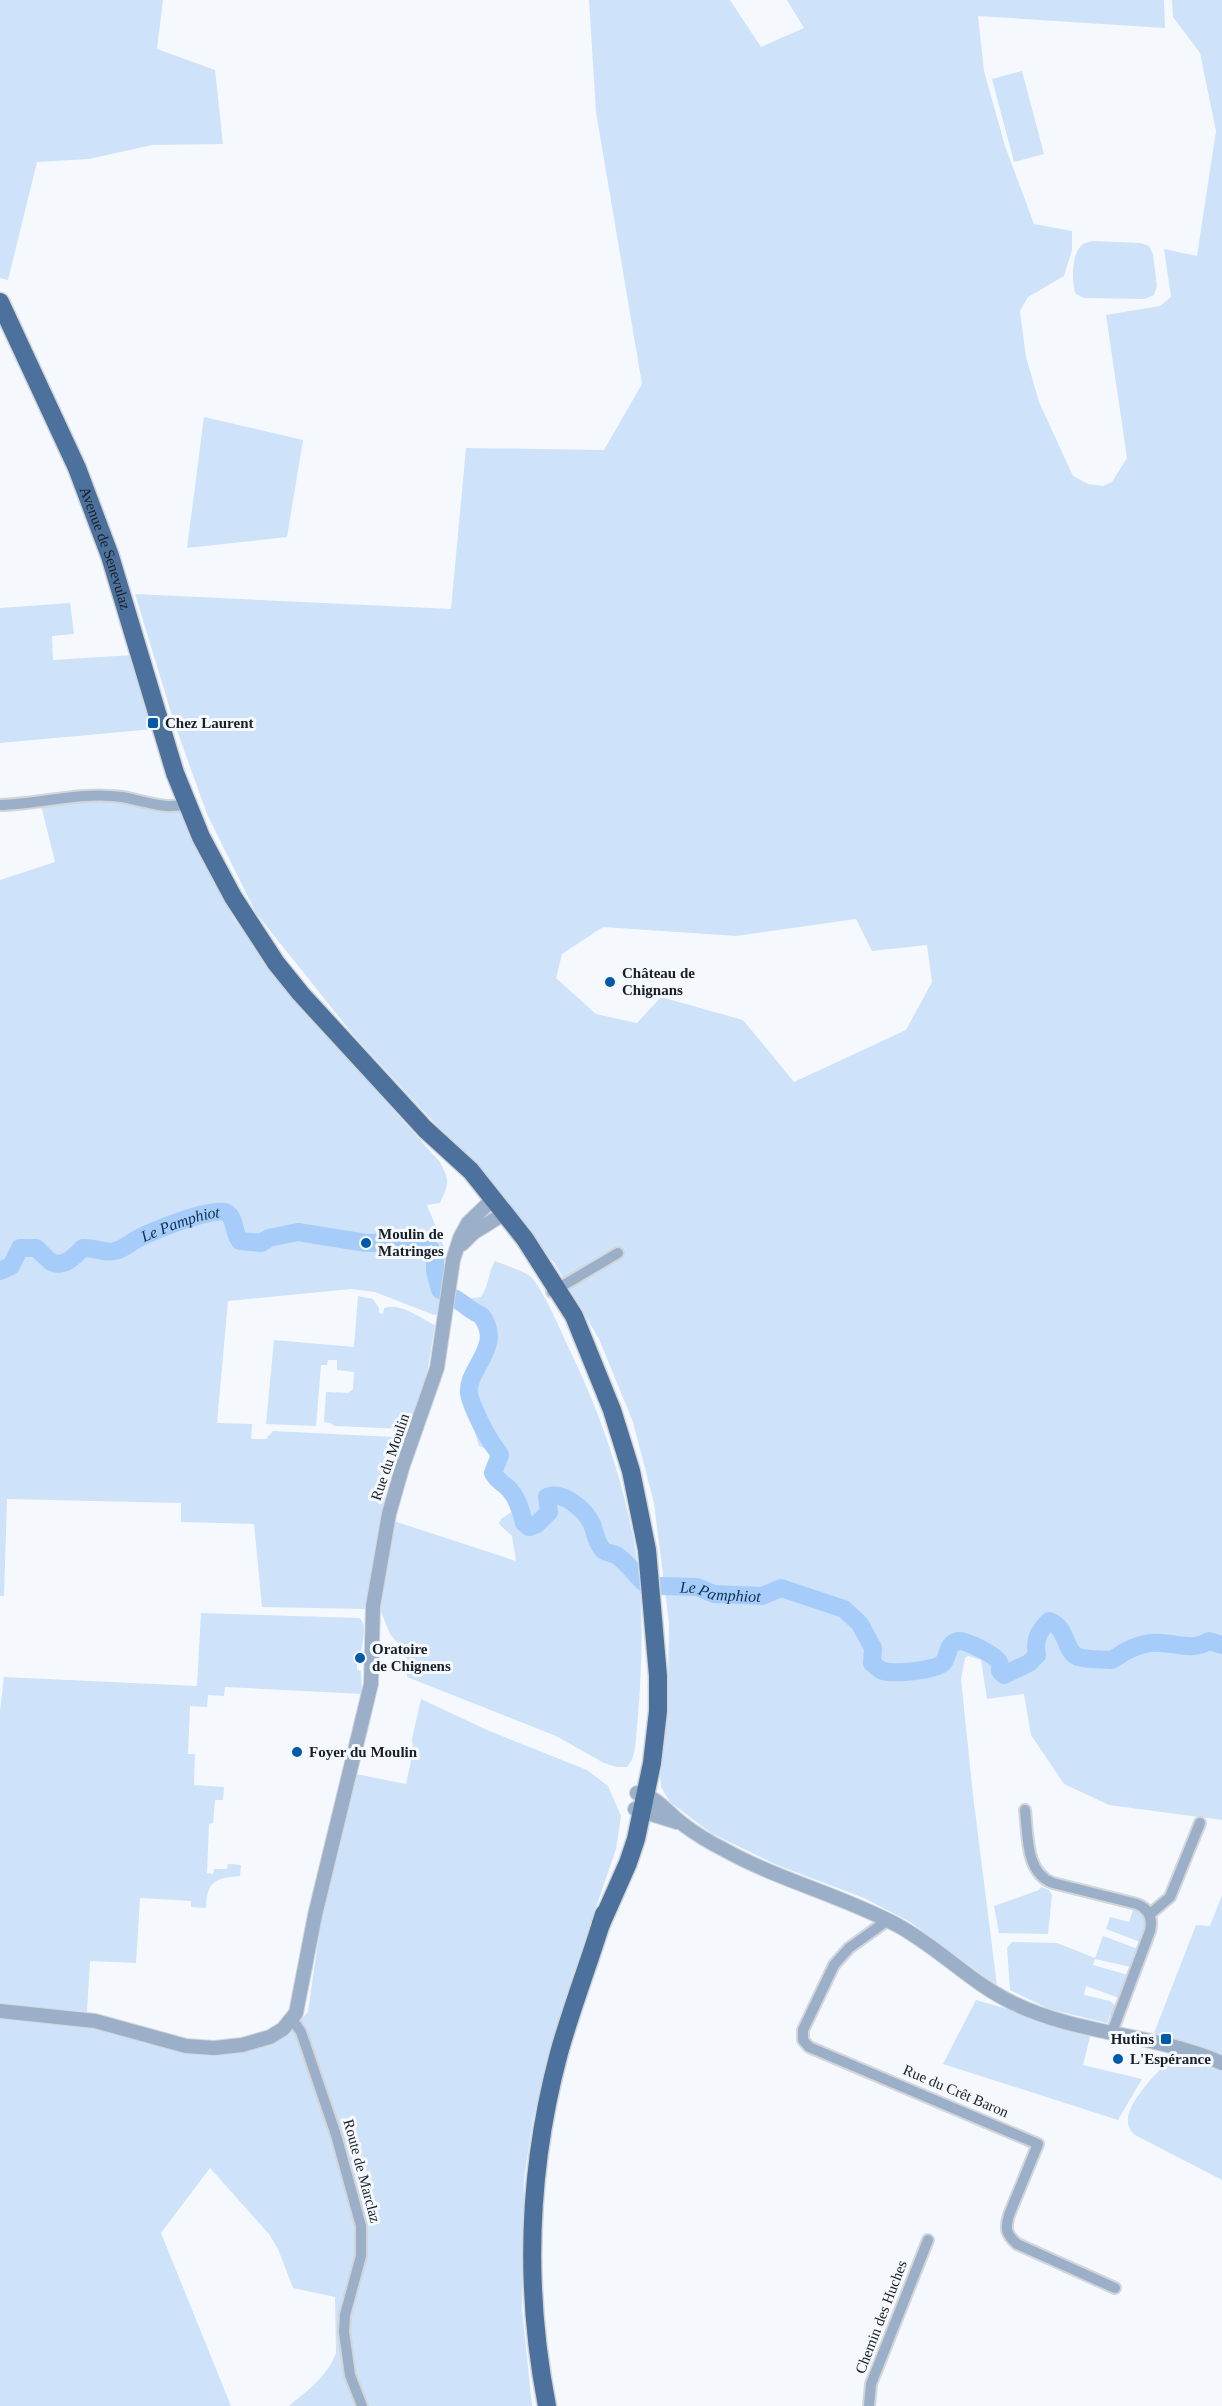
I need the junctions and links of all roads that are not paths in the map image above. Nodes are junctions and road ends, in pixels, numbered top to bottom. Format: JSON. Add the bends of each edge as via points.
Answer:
{"nodes":[{"id":1,"x":0,"y":302,"type":"edge"},
{"id":2,"x":187,"y":804,"type":"junction"},
{"id":3,"x":0,"y":805,"type":"edge"},
{"id":4,"x":490,"y":1202,"type":"junction"},
{"id":5,"x":501,"y":1216,"type":"junction"},
{"id":6,"x":457,"y":1250,"type":"junction"},
{"id":7,"x":618,"y":1253,"type":"dead end"},
{"id":8,"x":554,"y":1291,"type":"junction"},
{"id":9,"x":640,"y":1802,"type":"junction"},
{"id":10,"x":1025,"y":1810,"type":"dead end"},
{"id":11,"x":1200,"y":1823,"type":"dead end"},
{"id":12,"x":1150,"y":1914,"type":"junction"},
{"id":13,"x":888,"y":1920,"type":"junction"},
{"id":14,"x":0,"y":2011,"type":"edge"},
{"id":15,"x":292,"y":2019,"type":"junction"},
{"id":16,"x":1112,"y":2032,"type":"junction"},
{"id":17,"x":1222,"y":2063,"type":"edge"},
{"id":18,"x":927,"y":2240,"type":"dead end"},
{"id":19,"x":1115,"y":2288,"type":"dead end"},
{"id":20,"x":362,"y":2406,"type":"edge"},
{"id":21,"x":547,"y":2406,"type":"edge"},
{"id":22,"x":869,"y":2406,"type":"edge"}],
"edges":[{"from":1,"to":2,"type":"main road","name":"Avenue de Senevulaz","via":[[58,423],[100,526]]},
{"from":2,"to":3,"type":"street","via":[[171,806],[90,796]]},
{"from":2,"to":4,"type":"main road","name":"Avenue de Senevulaz","via":[[233,897],[276,963],[327,1025],[425,1130],[463,1163]]},
{"from":4,"to":5,"type":"main road","name":"Avenue de Senevulaz"},
{"from":4,"to":6,"type":"street","name":"Rue du Moulin","via":[[468,1223]]},
{"from":5,"to":6,"type":"street","via":[[472,1233]]},
{"from":5,"to":8,"type":"main road","name":"Avenue de Senevulaz","via":[[525,1239]]},
{"from":6,"to":15,"type":"street","name":"Rue du Moulin","via":[[437,1368],[397,1483],[383,1541],[373,1606],[372,1677],[315,1915],[300,2000]]},
{"from":7,"to":8,"type":"street"},
{"from":8,"to":9,"type":"main road","name":"Avenue de Senevulaz","via":[[578,1324],[617,1425],[639,1506],[650,1569],[655,1642]]},
{"from":9,"to":13,"type":"street","via":[[755,1866]]},
{"from":9,"to":21,"type":"main road","name":"Avenue de Senevulaz","via":[[560,2051],[537,2167],[531,2232],[532,2289]]},
{"from":10,"to":12,"type":"street","via":[[1033,1865],[1043,1878],[1137,1904]]},
{"from":11,"to":12,"type":"street","via":[[1170,1897]]},
{"from":12,"to":16,"type":"street","via":[[1150,1931]]},
{"from":13,"to":16,"type":"street","via":[[1007,2000],[1044,2016]]},
{"from":13,"to":19,"type":"street","name":"Rue du Crêt Baron","via":[[849,1948],[834,1965],[803,2030],[803,2040],[809,2048],[1038,2144],[1005,2226],[1008,2236],[1017,2244]]},
{"from":14,"to":15,"type":"street","via":[[95,2021],[186,2046],[214,2048],[263,2040],[276,2035]]},
{"from":15,"to":20,"type":"street","name":"Route de Marclaz","via":[[301,2032],[360,2220],[362,2250],[344,2332],[350,2375]]},
{"from":16,"to":17,"type":"street"},
{"from":18,"to":22,"type":"street","name":"Chemin des Huches","via":[[871,2384]]}]}
